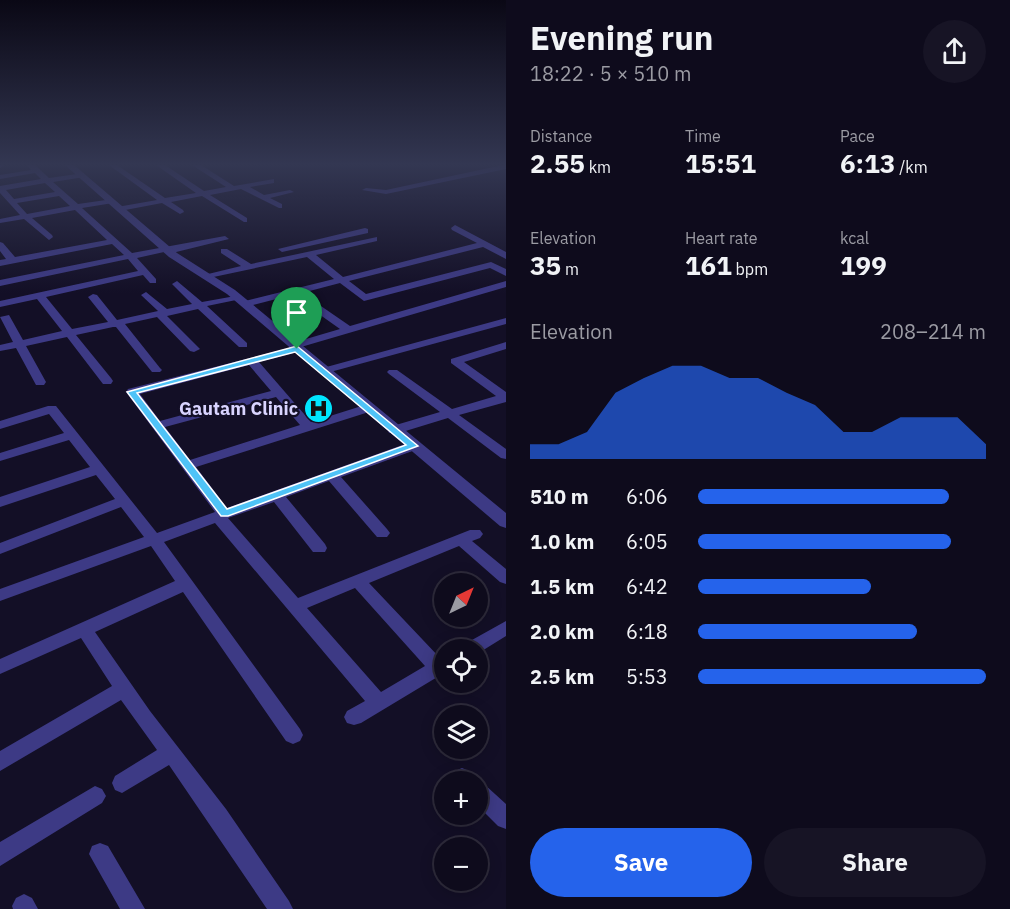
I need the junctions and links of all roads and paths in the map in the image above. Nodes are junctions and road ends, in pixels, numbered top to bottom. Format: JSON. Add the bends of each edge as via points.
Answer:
{"nodes":[{"id":1,"x":18,"y":207,"type":"edge"},
{"id":2,"x":74,"y":207,"type":"edge"},
{"id":3,"x":76,"y":207,"type":"edge"},
{"id":4,"x":128,"y":207,"type":"edge"},
{"id":5,"x":174,"y":207,"type":"edge"},
{"id":6,"x":225,"y":207,"type":"edge"},
{"id":7,"x":120,"y":209,"type":"joint"},
{"id":8,"x":180,"y":212,"type":"dead end"},
{"id":9,"x":26,"y":217,"type":"junction"},
{"id":10,"x":244,"y":220,"type":"dead end"},
{"id":11,"x":0,"y":221,"type":"edge"},
{"id":12,"x":455,"y":228,"type":"dead end"},
{"id":13,"x":365,"y":231,"type":"dead end"},
{"id":14,"x":49,"y":237,"type":"dead end"},
{"id":15,"x":225,"y":239,"type":"dead end"},
{"id":16,"x":374,"y":239,"type":"dead end"},
{"id":17,"x":113,"y":241,"type":"junction"},
{"id":18,"x":0,"y":244,"type":"edge"},
{"id":19,"x":484,"y":244,"type":"junction"},
{"id":20,"x":167,"y":250,"type":"junction"},
{"id":21,"x":224,"y":251,"type":"dead end"},
{"id":22,"x":309,"y":254,"type":"junction"},
{"id":23,"x":130,"y":256,"type":"junction"},
{"id":24,"x":506,"y":256,"type":"edge"},
{"id":25,"x":295,"y":257,"type":"junction"},
{"id":26,"x":12,"y":260,"type":"junction"},
{"id":27,"x":506,"y":261,"type":"edge"},
{"id":28,"x":0,"y":263,"type":"edge"},
{"id":29,"x":491,"y":265,"type":"junction"},
{"id":30,"x":250,"y":268,"type":"junction"},
{"id":31,"x":145,"y":272,"type":"junction"},
{"id":32,"x":506,"y":273,"type":"edge"},
{"id":33,"x":207,"y":277,"type":"junction"},
{"id":34,"x":344,"y":280,"type":"junction"},
{"id":35,"x":153,"y":281,"type":"dead end"},
{"id":36,"x":4,"y":282,"type":"edge"},
{"id":37,"x":177,"y":284,"type":"dead end"},
{"id":38,"x":506,"y":284,"type":"edge"},
{"id":39,"x":294,"y":292,"type":"junction"},
{"id":40,"x":39,"y":295,"type":"junction"},
{"id":41,"x":146,"y":295,"type":"dead end"},
{"id":42,"x":93,"y":297,"type":"dead end"},
{"id":43,"x":19,"y":300,"type":"junction"},
{"id":44,"x":241,"y":301,"type":"junction"},
{"id":45,"x":0,"y":304,"type":"edge"},
{"id":46,"x":202,"y":305,"type":"junction"},
{"id":47,"x":163,"y":314,"type":"junction"},
{"id":48,"x":6,"y":317,"type":"dead end"},
{"id":49,"x":506,"y":321,"type":"edge"},
{"id":50,"x":117,"y":323,"type":"junction"},
{"id":51,"x":348,"y":330,"type":"junction"},
{"id":52,"x":70,"y":334,"type":"junction"},
{"id":53,"x":21,"y":343,"type":"junction"},
{"id":54,"x":243,"y":345,"type":"dead end"},
{"id":55,"x":506,"y":345,"type":"edge"},
{"id":56,"x":295,"y":347,"type":"junction"},
{"id":57,"x":0,"y":348,"type":"edge"},
{"id":58,"x":194,"y":349,"type":"dead end"},
{"id":59,"x":252,"y":361,"type":"junction"},
{"id":60,"x":156,"y":370,"type":"dead end"},
{"id":61,"x":323,"y":371,"type":"junction"},
{"id":62,"x":393,"y":372,"type":"dead end"},
{"id":63,"x":107,"y":381,"type":"dead end"},
{"id":64,"x":40,"y":382,"type":"dead end"},
{"id":65,"x":279,"y":393,"type":"junction"},
{"id":66,"x":506,"y":398,"type":"edge"},
{"id":67,"x":368,"y":408,"type":"junction"},
{"id":68,"x":448,"y":413,"type":"junction"},
{"id":69,"x":0,"y":425,"type":"edge"},
{"id":70,"x":156,"y":426,"type":"junction"},
{"id":71,"x":308,"y":427,"type":"junction"},
{"id":72,"x":394,"y":430,"type":"junction"},
{"id":73,"x":72,"y":435,"type":"junction"},
{"id":74,"x":413,"y":446,"type":"junction"},
{"id":75,"x":506,"y":455,"type":"edge"},
{"id":76,"x":0,"y":457,"type":"edge"},
{"id":77,"x":188,"y":465,"type":"junction"},
{"id":78,"x":99,"y":469,"type":"junction"},
{"id":79,"x":331,"y":475,"type":"junction"},
{"id":80,"x":276,"y":495,"type":"junction"},
{"id":81,"x":124,"y":501,"type":"junction"},
{"id":82,"x":0,"y":502,"type":"edge"},
{"id":83,"x":221,"y":515,"type":"junction"},
{"id":84,"x":506,"y":522,"type":"edge"},
{"id":85,"x":382,"y":533,"type":"dead end"},
{"id":86,"x":154,"y":539,"type":"junction"},
{"id":87,"x":319,"y":548,"type":"dead end"},
{"id":88,"x":0,"y":549,"type":"edge"},
{"id":89,"x":506,"y":578,"type":"edge"},
{"id":90,"x":358,"y":580,"type":"junction"},
{"id":91,"x":185,"y":584,"type":"junction"},
{"id":92,"x":0,"y":595,"type":"edge"},
{"id":93,"x":295,"y":606,"type":"junction"},
{"id":94,"x":506,"y":628,"type":"edge"},
{"id":95,"x":84,"y":629,"type":"junction"},
{"id":96,"x":488,"y":639,"type":"edge"},
{"id":97,"x":434,"y":659,"type":"edge"},
{"id":98,"x":0,"y":667,"type":"edge"},
{"id":99,"x":434,"y":670,"type":"edge"},
{"id":100,"x":124,"y":689,"type":"junction"},
{"id":101,"x":378,"y":702,"type":"junction"},
{"id":102,"x":354,"y":717,"type":"dead end"},
{"id":103,"x":293,"y":735,"type":"dead end"},
{"id":104,"x":170,"y":753,"type":"junction"},
{"id":105,"x":0,"y":762,"type":"edge"},
{"id":106,"x":122,"y":783,"type":"dead end"},
{"id":107,"x":95,"y":796,"type":"dead end"},
{"id":108,"x":488,"y":801,"type":"edge"},
{"id":109,"x":506,"y":819,"type":"edge"},
{"id":110,"x":100,"y":854,"type":"dead end"},
{"id":111,"x":0,"y":855,"type":"edge"},
{"id":112,"x":133,"y":909,"type":"edge"},
{"id":113,"x":281,"y":909,"type":"edge"}],
"edges":[{"from":1,"to":9,"type":"street"},
{"from":2,"to":9,"type":"street"},
{"from":3,"to":17,"type":"street"},
{"from":4,"to":7,"type":"street"},
{"from":5,"to":8,"type":"street"},
{"from":6,"to":10,"type":"street"},
{"from":7,"to":20,"type":"street"},
{"from":9,"to":11,"type":"street"},
{"from":9,"to":14,"type":"street"},
{"from":12,"to":19,"type":"street"},
{"from":13,"to":25,"type":"street","via":[[282,249]]},
{"from":15,"to":20,"type":"street"},
{"from":16,"to":22,"type":"street"},
{"from":17,"to":23,"type":"street"},
{"from":17,"to":26,"type":"street"},
{"from":18,"to":26,"type":"street"},
{"from":19,"to":24,"type":"street"},
{"from":19,"to":34,"type":"street"},
{"from":20,"to":23,"type":"street"},
{"from":20,"to":33,"type":"street"},
{"from":21,"to":30,"type":"street"},
{"from":22,"to":25,"type":"street"},
{"from":22,"to":34,"type":"street"},
{"from":23,"to":31,"type":"street"},
{"from":23,"to":36,"type":"street"},
{"from":25,"to":30,"type":"street"},
{"from":26,"to":28,"type":"street"},
{"from":27,"to":29,"type":"street"},
{"from":29,"to":32,"type":"street"},
{"from":29,"to":34,"type":"street","via":[[369,302]]},
{"from":30,"to":33,"type":"street"},
{"from":31,"to":35,"type":"street"},
{"from":31,"to":40,"type":"street"},
{"from":33,"to":44,"type":"street"},
{"from":34,"to":39,"type":"street"},
{"from":36,"to":43,"type":"street"},
{"from":37,"to":46,"type":"street"},
{"from":38,"to":51,"type":"street"},
{"from":39,"to":44,"type":"street"},
{"from":39,"to":51,"type":"street"},
{"from":40,"to":43,"type":"street"},
{"from":40,"to":52,"type":"street"},
{"from":41,"to":47,"type":"street"},
{"from":42,"to":50,"type":"street"},
{"from":43,"to":45,"type":"street"},
{"from":44,"to":46,"type":"street"},
{"from":44,"to":56,"type":"street"},
{"from":46,"to":47,"type":"street"},
{"from":46,"to":54,"type":"street"},
{"from":47,"to":50,"type":"street"},
{"from":47,"to":58,"type":"street"},
{"from":48,"to":53,"type":"street"},
{"from":49,"to":61,"type":"street"},
{"from":50,"to":52,"type":"street"},
{"from":50,"to":60,"type":"street"},
{"from":51,"to":56,"type":"street"},
{"from":52,"to":53,"type":"street"},
{"from":52,"to":63,"type":"street"},
{"from":53,"to":57,"type":"street"},
{"from":53,"to":64,"type":"street"},
{"from":55,"to":66,"type":"street","via":[[455,361]]},
{"from":56,"to":59,"type":"street"},
{"from":56,"to":61,"type":"street"},
{"from":59,"to":65,"type":"street"},
{"from":59,"to":70,"type":"street","via":[[132,392]]},
{"from":61,"to":67,"type":"street"},
{"from":62,"to":68,"type":"street"},
{"from":65,"to":70,"type":"street"},
{"from":65,"to":71,"type":"street"},
{"from":66,"to":68,"type":"street"},
{"from":67,"to":71,"type":"street"},
{"from":67,"to":72,"type":"street"},
{"from":68,"to":72,"type":"street"},
{"from":68,"to":75,"type":"street"},
{"from":69,"to":73,"type":"street","via":[[52,409]]},
{"from":70,"to":77,"type":"street"},
{"from":71,"to":77,"type":"street"},
{"from":72,"to":74,"type":"street"},
{"from":73,"to":76,"type":"street"},
{"from":73,"to":78,"type":"street"},
{"from":74,"to":79,"type":"street"},
{"from":74,"to":84,"type":"street"},
{"from":77,"to":83,"type":"street"},
{"from":78,"to":81,"type":"street"},
{"from":78,"to":82,"type":"street"},
{"from":79,"to":80,"type":"street"},
{"from":79,"to":85,"type":"street"},
{"from":80,"to":83,"type":"street"},
{"from":80,"to":87,"type":"street"},
{"from":81,"to":86,"type":"street"},
{"from":81,"to":88,"type":"street"},
{"from":83,"to":86,"type":"street"},
{"from":83,"to":93,"type":"street"},
{"from":86,"to":91,"type":"street"},
{"from":86,"to":92,"type":"street"},
{"from":89,"to":90,"type":"street","via":[[468,537]]},
{"from":90,"to":93,"type":"street"},
{"from":90,"to":97,"type":"street"},
{"from":91,"to":95,"type":"street"},
{"from":91,"to":103,"type":"street"},
{"from":93,"to":101,"type":"street"},
{"from":94,"to":96,"type":"street"},
{"from":95,"to":98,"type":"street"},
{"from":95,"to":100,"type":"street"},
{"from":99,"to":101,"type":"street"},
{"from":100,"to":104,"type":"street"},
{"from":100,"to":105,"type":"street"},
{"from":101,"to":102,"type":"street"},
{"from":104,"to":106,"type":"street"},
{"from":104,"to":113,"type":"street"},
{"from":107,"to":111,"type":"street"},
{"from":108,"to":109,"type":"street"},
{"from":110,"to":112,"type":"street"}]}
